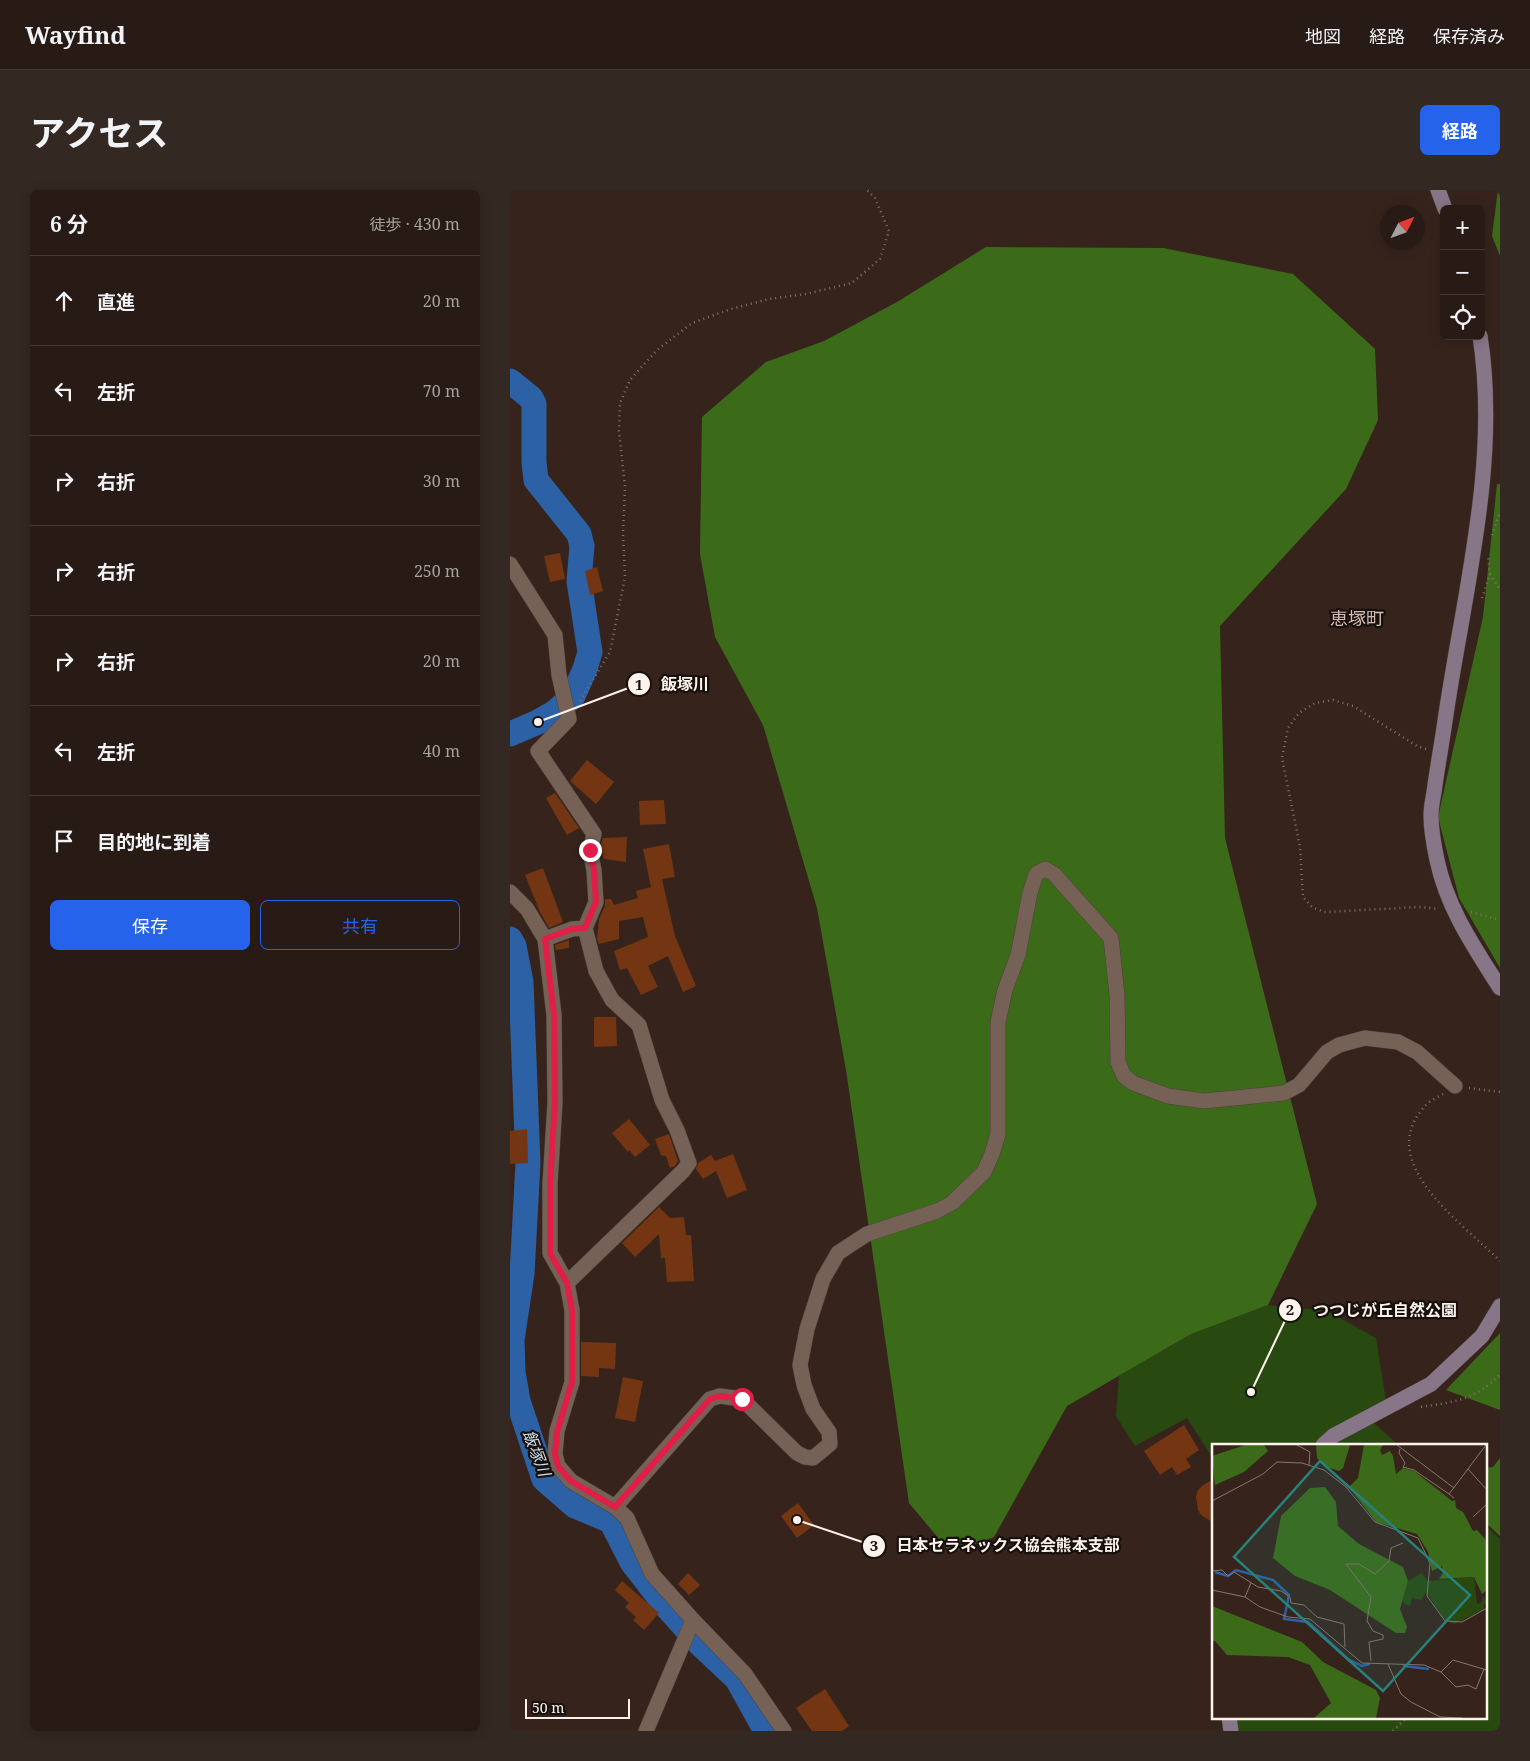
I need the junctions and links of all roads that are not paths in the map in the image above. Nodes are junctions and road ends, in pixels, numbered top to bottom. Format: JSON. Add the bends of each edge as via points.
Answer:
{"nodes":[{"id":1,"x":1438,"y":190,"type":"edge"},
{"id":2,"x":1444,"y":205,"type":"edge"},
{"id":3,"x":1481,"y":340,"type":"edge"},
{"id":4,"x":510,"y":564,"type":"edge"},
{"id":5,"x":510,"y":892,"type":"edge"},
{"id":6,"x":585,"y":928,"type":"junction"},
{"id":7,"x":545,"y":939,"type":"junction"},
{"id":8,"x":1500,"y":988,"type":"edge"},
{"id":9,"x":1455,"y":1086,"type":"road end"},
{"id":10,"x":567,"y":1283,"type":"junction"},
{"id":11,"x":1500,"y":1306,"type":"edge"},
{"id":12,"x":1323,"y":1444,"type":"edge"},
{"id":13,"x":615,"y":1507,"type":"junction"},
{"id":14,"x":693,"y":1620,"type":"junction"},
{"id":15,"x":1229,"y":1718,"type":"edge"},
{"id":16,"x":646,"y":1731,"type":"edge"},
{"id":17,"x":784,"y":1731,"type":"edge"},
{"id":18,"x":1231,"y":1731,"type":"edge"}],
"edges":[{"from":1,"to":2,"type":"street"},
{"from":3,"to":8,"type":"street","via":[[1485,364],[1486,472],[1431,815],[1437,860],[1453,910]]},
{"from":4,"to":6,"type":"street","via":[[555,635],[559,675],[569,720],[538,751],[594,834],[590,850],[596,902]]},
{"from":5,"to":7,"type":"street","via":[[527,910]]},
{"from":6,"to":7,"type":"street"},
{"from":6,"to":10,"type":"street","via":[[602,984],[612,1000],[639,1025],[662,1100],[689,1163]]},
{"from":7,"to":10,"type":"street","via":[[554,1015],[550,1253]]},
{"from":9,"to":13,"type":"street","via":[[1417,1052],[1398,1042],[1365,1038],[1327,1052],[1299,1085],[1284,1093],[1204,1100],[1168,1096],[1133,1083],[1124,1076],[1118,1062],[1117,996],[1111,938],[1054,874],[1045,869],[1036,874],[1030,893],[1018,955],[998,1022],[998,1134],[984,1172],[952,1203],[937,1211],[866,1234],[838,1253],[823,1278],[806,1329],[800,1365],[813,1409],[829,1432],[830,1444],[813,1458],[805,1457],[742,1399],[720,1396],[710,1399]]},
{"from":10,"to":13,"type":"street","via":[[572,1310],[572,1382],[557,1432],[555,1454],[558,1466],[571,1481]]},
{"from":11,"to":12,"type":"street","via":[[1482,1336],[1431,1384]]},
{"from":13,"to":14,"type":"street","via":[[627,1518],[652,1574]]},
{"from":14,"to":16,"type":"street"},
{"from":14,"to":17,"type":"street","via":[[745,1674]]},
{"from":15,"to":18,"type":"street"}]}
